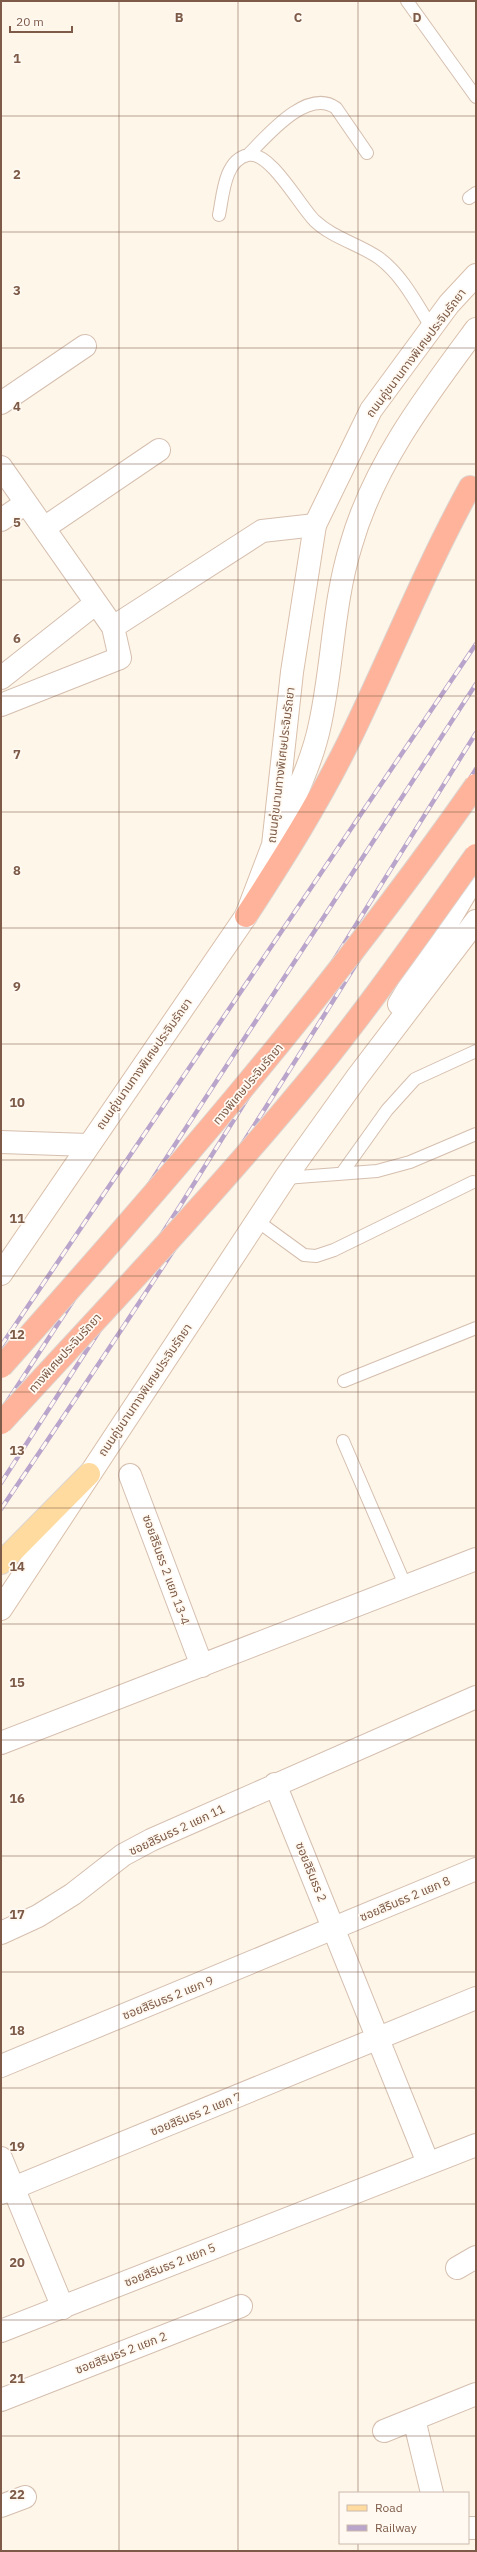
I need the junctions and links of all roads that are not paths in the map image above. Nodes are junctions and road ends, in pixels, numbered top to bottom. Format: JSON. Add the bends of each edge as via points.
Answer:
{"nodes":[{"id":1,"x":407,"y":1,"type":"edge"},
{"id":2,"x":476,"y":97,"type":"edge"},
{"id":3,"x":367,"y":153,"type":"dead end"},
{"id":4,"x":248,"y":155,"type":"junction"},
{"id":5,"x":219,"y":215,"type":"dead end"},
{"id":6,"x":476,"y":275,"type":"edge"},
{"id":7,"x":432,"y":328,"type":"junction"},
{"id":8,"x":476,"y":328,"type":"edge"},
{"id":9,"x":84,"y":346,"type":"dead end"},
{"id":10,"x":1,"y":403,"type":"edge"},
{"id":11,"x":159,"y":450,"type":"dead end"},
{"id":12,"x":1,"y":467,"type":"edge"},
{"id":13,"x":470,"y":486,"type":"dead end"},
{"id":14,"x":26,"y":503,"type":"junction"},
{"id":15,"x":1,"y":520,"type":"edge"},
{"id":16,"x":315,"y":525,"type":"junction"},
{"id":17,"x":44,"y":528,"type":"junction"},
{"id":18,"x":96,"y":603,"type":"junction"},
{"id":19,"x":113,"y":628,"type":"junction"},
{"id":20,"x":1,"y":678,"type":"edge"},
{"id":21,"x":1,"y":705,"type":"edge"},
{"id":22,"x":476,"y":785,"type":"edge"},
{"id":23,"x":272,"y":845,"type":"junction"},
{"id":24,"x":476,"y":855,"type":"edge"},
{"id":25,"x":476,"y":875,"type":"edge"},
{"id":26,"x":246,"y":916,"type":"junction"},
{"id":27,"x":476,"y":921,"type":"edge"},
{"id":28,"x":476,"y":1051,"type":"edge"},
{"id":29,"x":358,"y":1076,"type":"junction"},
{"id":30,"x":476,"y":1134,"type":"edge"},
{"id":31,"x":1,"y":1142,"type":"edge"},
{"id":32,"x":88,"y":1145,"type":"junction"},
{"id":33,"x":342,"y":1173,"type":"junction"},
{"id":34,"x":285,"y":1178,"type":"junction"},
{"id":35,"x":473,"y":1182,"type":"dead end"},
{"id":36,"x":256,"y":1220,"type":"junction"},
{"id":37,"x":1,"y":1274,"type":"edge"},
{"id":38,"x":476,"y":1328,"type":"edge"},
{"id":39,"x":1,"y":1367,"type":"edge"},
{"id":40,"x":344,"y":1381,"type":"dead end"},
{"id":41,"x":1,"y":1423,"type":"edge"},
{"id":42,"x":343,"y":1441,"type":"dead end"},
{"id":43,"x":89,"y":1474,"type":"junction"},
{"id":44,"x":130,"y":1475,"type":"dead end"},
{"id":45,"x":476,"y":1560,"type":"edge"},
{"id":46,"x":1,"y":1563,"type":"edge"},
{"id":47,"x":406,"y":1588,"type":"junction"},
{"id":48,"x":1,"y":1609,"type":"edge"},
{"id":49,"x":202,"y":1666,"type":"junction"},
{"id":50,"x":476,"y":1697,"type":"edge"},
{"id":51,"x":1,"y":1743,"type":"edge"},
{"id":52,"x":275,"y":1784,"type":"junction"},
{"id":53,"x":476,"y":1869,"type":"edge"},
{"id":54,"x":334,"y":1929,"type":"junction"},
{"id":55,"x":1,"y":1933,"type":"edge"},
{"id":56,"x":476,"y":1998,"type":"edge"},
{"id":57,"x":380,"y":2039,"type":"junction"},
{"id":58,"x":1,"y":2066,"type":"edge"},
{"id":59,"x":474,"y":2151,"type":"edge"},
{"id":60,"x":1,"y":2158,"type":"edge"},
{"id":61,"x":428,"y":2163,"type":"junction"},
{"id":62,"x":7,"y":2191,"type":"edge"},
{"id":63,"x":476,"y":2257,"type":"edge"},
{"id":64,"x":457,"y":2268,"type":"dead end"},
{"id":65,"x":241,"y":2306,"type":"dead end"},
{"id":66,"x":63,"y":2308,"type":"junction"},
{"id":67,"x":1,"y":2331,"type":"edge"},
{"id":68,"x":476,"y":2394,"type":"edge"},
{"id":69,"x":1,"y":2400,"type":"edge"},
{"id":70,"x":414,"y":2419,"type":"junction"},
{"id":71,"x":384,"y":2431,"type":"dead end"},
{"id":72,"x":432,"y":2492,"type":"edge"},
{"id":73,"x":25,"y":2497,"type":"dead end"},
{"id":74,"x":1,"y":2506,"type":"edge"}],
"edges":[{"from":1,"to":2,"type":"lane"},
{"from":3,"to":4,"type":"lane","via":[[336,108],[320,104],[298,110],[278,124]]},
{"from":4,"to":5,"type":"lane","via":[[236,161],[228,174]]},
{"from":4,"to":7,"type":"lane","via":[[260,157],[275,170],[316,222],[377,257],[398,274]]},
{"from":6,"to":7,"type":"street","name":"ถนนคู่ขนานทางพิเศษประจิมรัถยา"},
{"from":7,"to":16,"type":"street","name":"ถนนคู่ขนานทางพิเศษประจิมรัถยา","via":[[371,410]]},
{"from":8,"to":23,"type":"street","via":[[389,455],[371,489],[351,544],[339,601],[320,725],[302,780]]},
{"from":9,"to":10,"type":"street"},
{"from":11,"to":17,"type":"street"},
{"from":12,"to":14,"type":"street"},
{"from":13,"to":26,"type":"highway","via":[[443,536],[348,742],[312,812]]},
{"from":14,"to":15,"type":"street"},
{"from":14,"to":17,"type":"street"},
{"from":16,"to":19,"type":"street","via":[[262,531]]},
{"from":16,"to":23,"type":"street","name":"ถนนคู่ขนานทางพิเศษประจิมรัถยา","via":[[292,672]]},
{"from":17,"to":18,"type":"street"},
{"from":18,"to":19,"type":"street"},
{"from":18,"to":20,"type":"street"},
{"from":19,"to":21,"type":"street","via":[[120,658]]},
{"from":22,"to":39,"type":"highway","name":"ทางพิเศษประจิมรัถยา","bridge":true,"via":[[348,961],[271,1057]]},
{"from":23,"to":26,"type":"street","name":"ถนนคู่ขนานทางพิเศษประจิมรัถยา"},
{"from":24,"to":41,"type":"highway","name":"ทางพิเศษประจิมรัถยา","bridge":true,"via":[[384,984],[301,1090],[216,1189]]},
{"from":25,"to":29,"type":"street"},
{"from":26,"to":32,"type":"street","name":"ถนนคู่ขนานทางพิเศษประจิมรัถยา"},
{"from":27,"to":29,"type":"street","name":"ถนนคู่ขนานทางพิเศษประจิมรัถยา"},
{"from":28,"to":33,"type":"lane","via":[[415,1079],[387,1110]]},
{"from":29,"to":34,"type":"street","name":"ถนนคู่ขนานทางพิเศษประจิมรัถยา"},
{"from":30,"to":33,"type":"lane","via":[[410,1162],[377,1171]]},
{"from":31,"to":32,"type":"street"},
{"from":32,"to":37,"type":"street","name":"ถนนคู่ขนานทางพิเศษประจิมรัถยา"},
{"from":33,"to":34,"type":"lane"},
{"from":34,"to":36,"type":"street","name":"ถนนคู่ขนานทางพิเศษประจิมรัถยา"},
{"from":35,"to":36,"type":"lane","via":[[334,1250],[316,1256],[304,1255]]},
{"from":36,"to":43,"type":"street","name":"ถนนคู่ขนานทางพิเศษประจิมรัถยา"},
{"from":38,"to":40,"type":"lane"},
{"from":42,"to":47,"type":"lane"},
{"from":43,"to":46,"type":"main road"},
{"from":43,"to":48,"type":"street","name":"ถนนคู่ขนานทางพิเศษประจิมรัถยา"},
{"from":44,"to":49,"type":"street","name":"ซอยสิรินธร 2 แยก 13-4"},
{"from":45,"to":47,"type":"street"},
{"from":47,"to":49,"type":"street"},
{"from":49,"to":51,"type":"street"},
{"from":50,"to":52,"type":"street"},
{"from":52,"to":54,"type":"street","name":"ซอยสิรินธร 2"},
{"from":52,"to":55,"type":"street","name":"ซอยสิรินธร 2 แยก 11","via":[[123,1855],[73,1894],[38,1916]]},
{"from":53,"to":54,"type":"street","name":"ซอยสิรินธร 2 แยก 8"},
{"from":54,"to":57,"type":"street","name":"ซอยสิรินธร 2"},
{"from":54,"to":58,"type":"street","name":"ซอยสิรินธร 2 แยก 9"},
{"from":56,"to":57,"type":"street","name":"ซอยสิรินธร 2 แยก 7"},
{"from":57,"to":61,"type":"street","name":"ซอยสิรินธร 2"},
{"from":57,"to":62,"type":"street","name":"ซอยสิรินธร 2 แยก 7"},
{"from":59,"to":61,"type":"street","name":"ซอยสิรินธร 2 แยก 5"},
{"from":60,"to":62,"type":"street"},
{"from":61,"to":66,"type":"street","name":"ซอยสิรินธร 2 แยก 5"},
{"from":62,"to":66,"type":"street"},
{"from":63,"to":64,"type":"street"},
{"from":65,"to":69,"type":"street","name":"ซอยสิรินธร 2 แยก 2"},
{"from":66,"to":67,"type":"street","name":"ซอยสิรินธร 2 แยก 5"},
{"from":68,"to":70,"type":"street"},
{"from":70,"to":71,"type":"street"},
{"from":70,"to":72,"type":"street"},
{"from":73,"to":74,"type":"street"}]}
